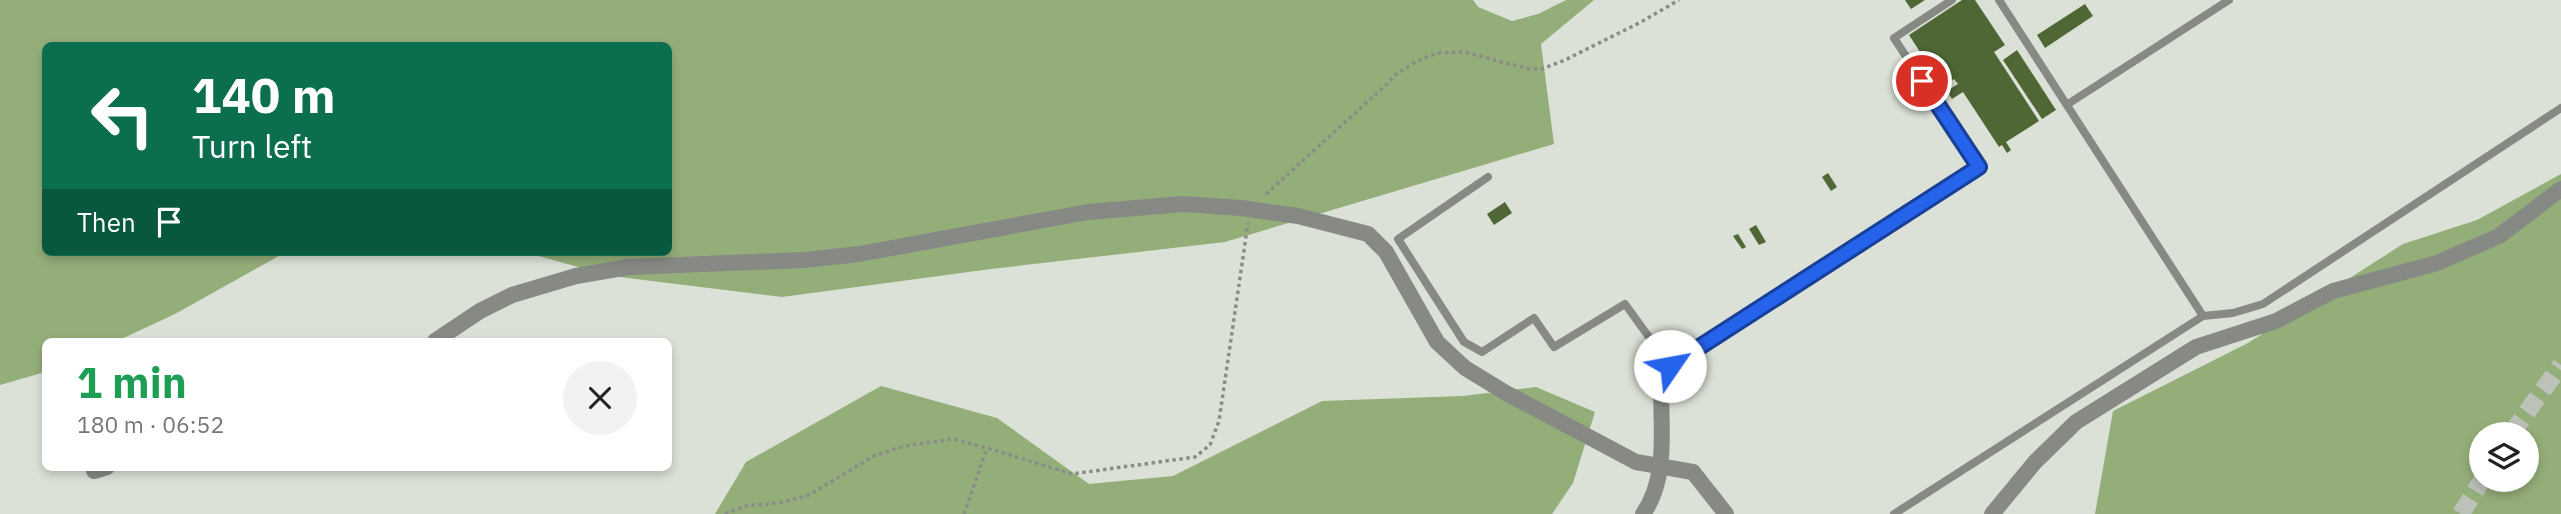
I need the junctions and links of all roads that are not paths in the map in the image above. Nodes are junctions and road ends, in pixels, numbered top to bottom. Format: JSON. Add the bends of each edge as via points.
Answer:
{"nodes":[{"id":1,"x":1952,"y":0,"type":"edge"},
{"id":2,"x":1999,"y":0,"type":"edge"},
{"id":3,"x":2228,"y":0,"type":"edge"},
{"id":4,"x":2067,"y":104,"type":"junction"},
{"id":5,"x":2561,"y":108,"type":"edge"},
{"id":6,"x":1488,"y":177,"type":"dead end"},
{"id":7,"x":2561,"y":190,"type":"edge"},
{"id":8,"x":2203,"y":316,"type":"junction"},
{"id":9,"x":440,"y":338,"type":"edge"},
{"id":10,"x":1670,"y":366,"type":"junction"},
{"id":11,"x":1661,"y":388,"type":"joint"},
{"id":12,"x":1661,"y":466,"type":"junction"},
{"id":13,"x":1643,"y":514,"type":"edge"},
{"id":14,"x":1726,"y":514,"type":"edge"},
{"id":15,"x":1894,"y":514,"type":"edge"},
{"id":16,"x":1992,"y":514,"type":"edge"}],
"edges":[{"from":1,"to":10,"type":"lane","via":[[1894,38],[1979,167]]},
{"from":2,"to":4,"type":"lane"},
{"from":3,"to":4,"type":"lane"},
{"from":4,"to":8,"type":"lane"},
{"from":5,"to":8,"type":"lane","via":[[2263,304]]},
{"from":6,"to":10,"type":"lane","via":[[1398,239],[1464,342],[1482,352],[1534,318],[1554,347],[1625,304]]},
{"from":7,"to":16,"type":"street","via":[[2499,236],[2437,263],[2333,291],[2276,321],[2196,347],[2076,422]]},
{"from":8,"to":15,"type":"lane"},
{"from":9,"to":12,"type":"street","via":[[512,295],[576,276],[629,267],[859,254],[1088,212],[1183,204],[1250,209],[1368,234],[1386,252],[1437,342],[1465,368],[1636,461]]},
{"from":10,"to":11,"type":"lane"},
{"from":11,"to":12,"type":"street"},
{"from":12,"to":13,"type":"street"},
{"from":12,"to":14,"type":"street","via":[[1693,472]]}]}
